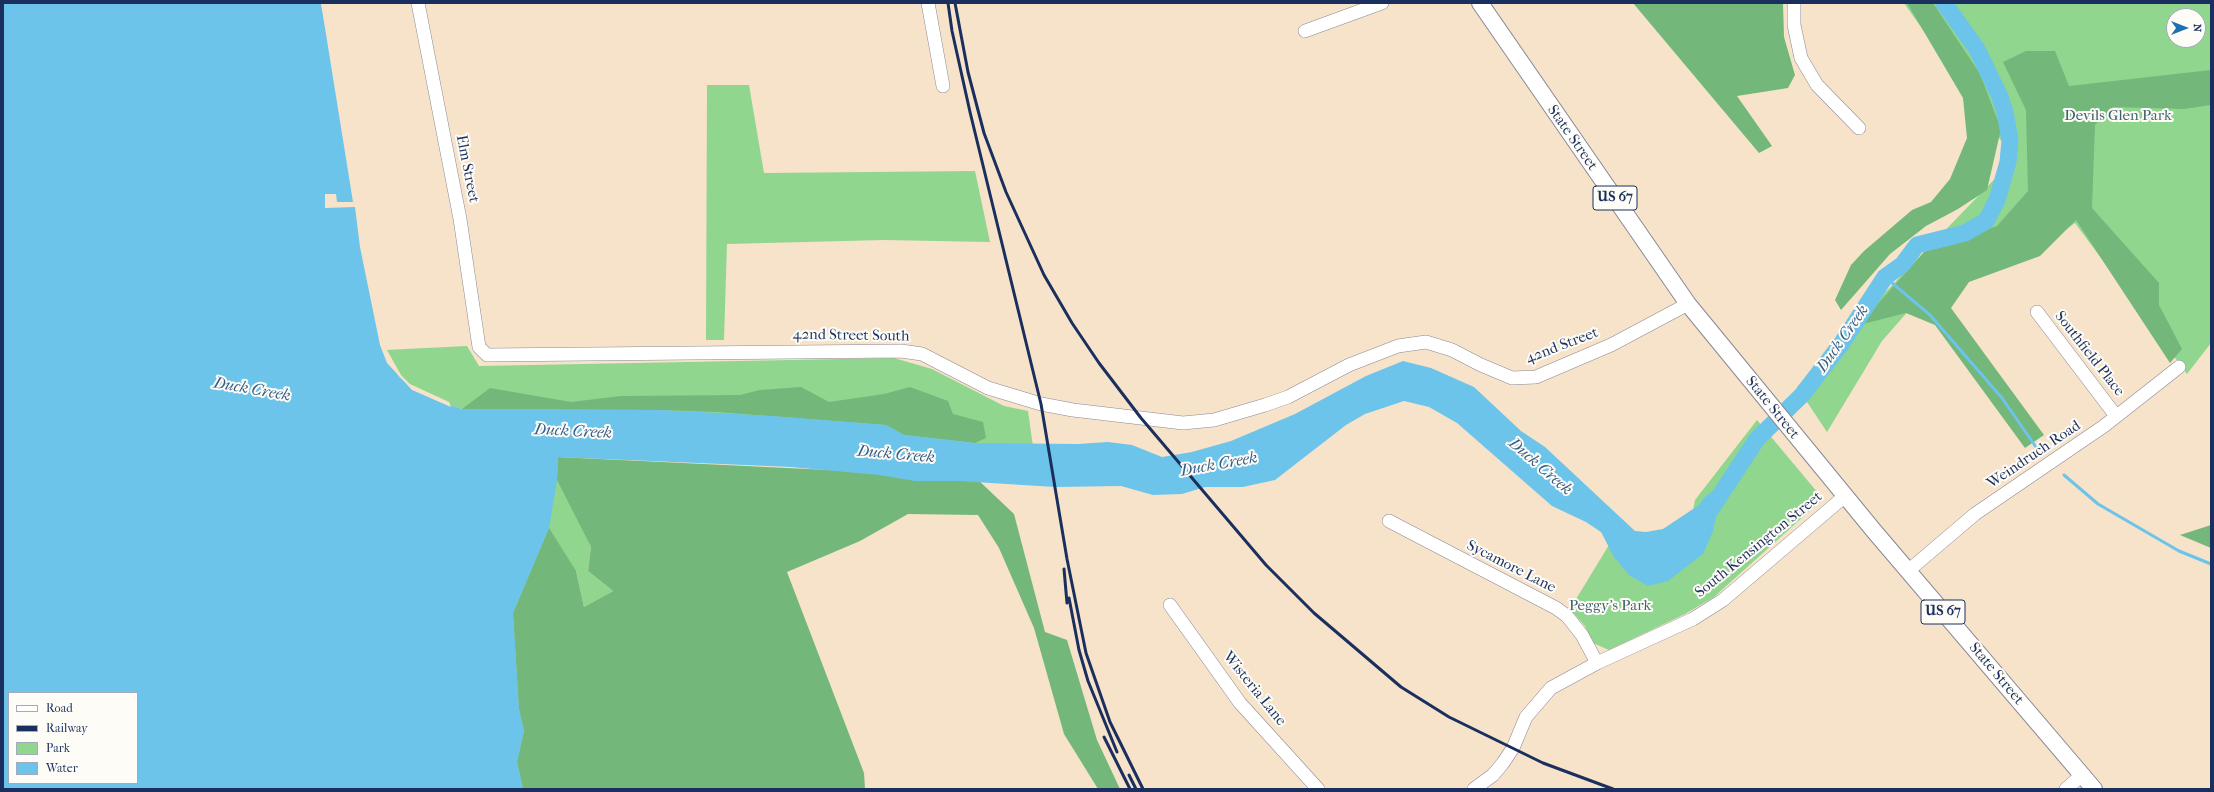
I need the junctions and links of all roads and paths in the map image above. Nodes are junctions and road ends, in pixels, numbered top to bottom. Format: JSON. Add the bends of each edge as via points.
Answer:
{"nodes":[{"id":1,"x":418,"y":3,"type":"edge"},
{"id":2,"x":928,"y":3,"type":"edge"},
{"id":3,"x":1382,"y":3,"type":"edge"},
{"id":4,"x":1480,"y":3,"type":"edge"},
{"id":5,"x":1794,"y":3,"type":"edge"},
{"id":6,"x":1306,"y":31,"type":"dead end"},
{"id":7,"x":943,"y":86,"type":"dead end"},
{"id":8,"x":1859,"y":128,"type":"dead end"},
{"id":9,"x":1688,"y":304,"type":"junction"},
{"id":10,"x":2037,"y":312,"type":"dead end"},
{"id":11,"x":478,"y":341,"type":"joint"},
{"id":12,"x":2179,"y":367,"type":"dead end"},
{"id":13,"x":1266,"y":405,"type":"joint"},
{"id":14,"x":2116,"y":416,"type":"junction"},
{"id":15,"x":1845,"y":496,"type":"junction"},
{"id":16,"x":1389,"y":521,"type":"dead end"},
{"id":17,"x":1908,"y":571,"type":"junction"},
{"id":18,"x":1170,"y":605,"type":"dead end"},
{"id":19,"x":1597,"y":663,"type":"junction"},
{"id":20,"x":2082,"y":775,"type":"junction"},
{"id":21,"x":1318,"y":789,"type":"edge"},
{"id":22,"x":1474,"y":789,"type":"edge"},
{"id":23,"x":2066,"y":789,"type":"edge"},
{"id":24,"x":2094,"y":789,"type":"edge"}],
"edges":[{"from":1,"to":11,"type":"street","name":"Elm Street","via":[[460,219]]},
{"from":2,"to":7,"type":"street"},
{"from":3,"to":6,"type":"street"},
{"from":4,"to":9,"type":"main road","name":"State Street","number":"US 67"},
{"from":5,"to":8,"type":"street","via":[[1794,25],[1801,58],[1817,85]]},
{"from":9,"to":13,"type":"street","name":"42nd Street","via":[[1611,345],[1536,377],[1512,378],[1452,350],[1426,342],[1398,346],[1356,362]]},
{"from":9,"to":15,"type":"main road","name":"State Street","number":"US 67"},
{"from":10,"to":14,"type":"street","name":"Southfield Place"},
{"from":11,"to":13,"type":"street","name":"42nd Street South","via":[[479,347],[487,355],[901,351],[922,354],[988,388],[1041,404],[1182,424],[1214,420]]},
{"from":12,"to":14,"type":"street","name":"Weindruch Road"},
{"from":14,"to":17,"type":"street","name":"Weindruch Road","via":[[1975,514]]},
{"from":15,"to":17,"type":"main road","name":"State Street","number":"US 67"},
{"from":15,"to":19,"type":"street","name":"South Kensington Street","via":[[1723,600],[1693,619]]},
{"from":16,"to":19,"type":"street","name":"Sycamore Lane","via":[[1556,608],[1567,616],[1582,635]]},
{"from":17,"to":20,"type":"main road","name":"State Street","number":"US 67"},
{"from":18,"to":21,"type":"street","name":"Wisteria Lane","via":[[1240,703]]},
{"from":19,"to":22,"type":"street","name":"South Kensington Street","via":[[1564,680],[1543,697],[1526,717],[1503,764]]},
{"from":20,"to":23,"type":"street"},
{"from":20,"to":24,"type":"main road","name":"State Street","number":"US 67"}]}
